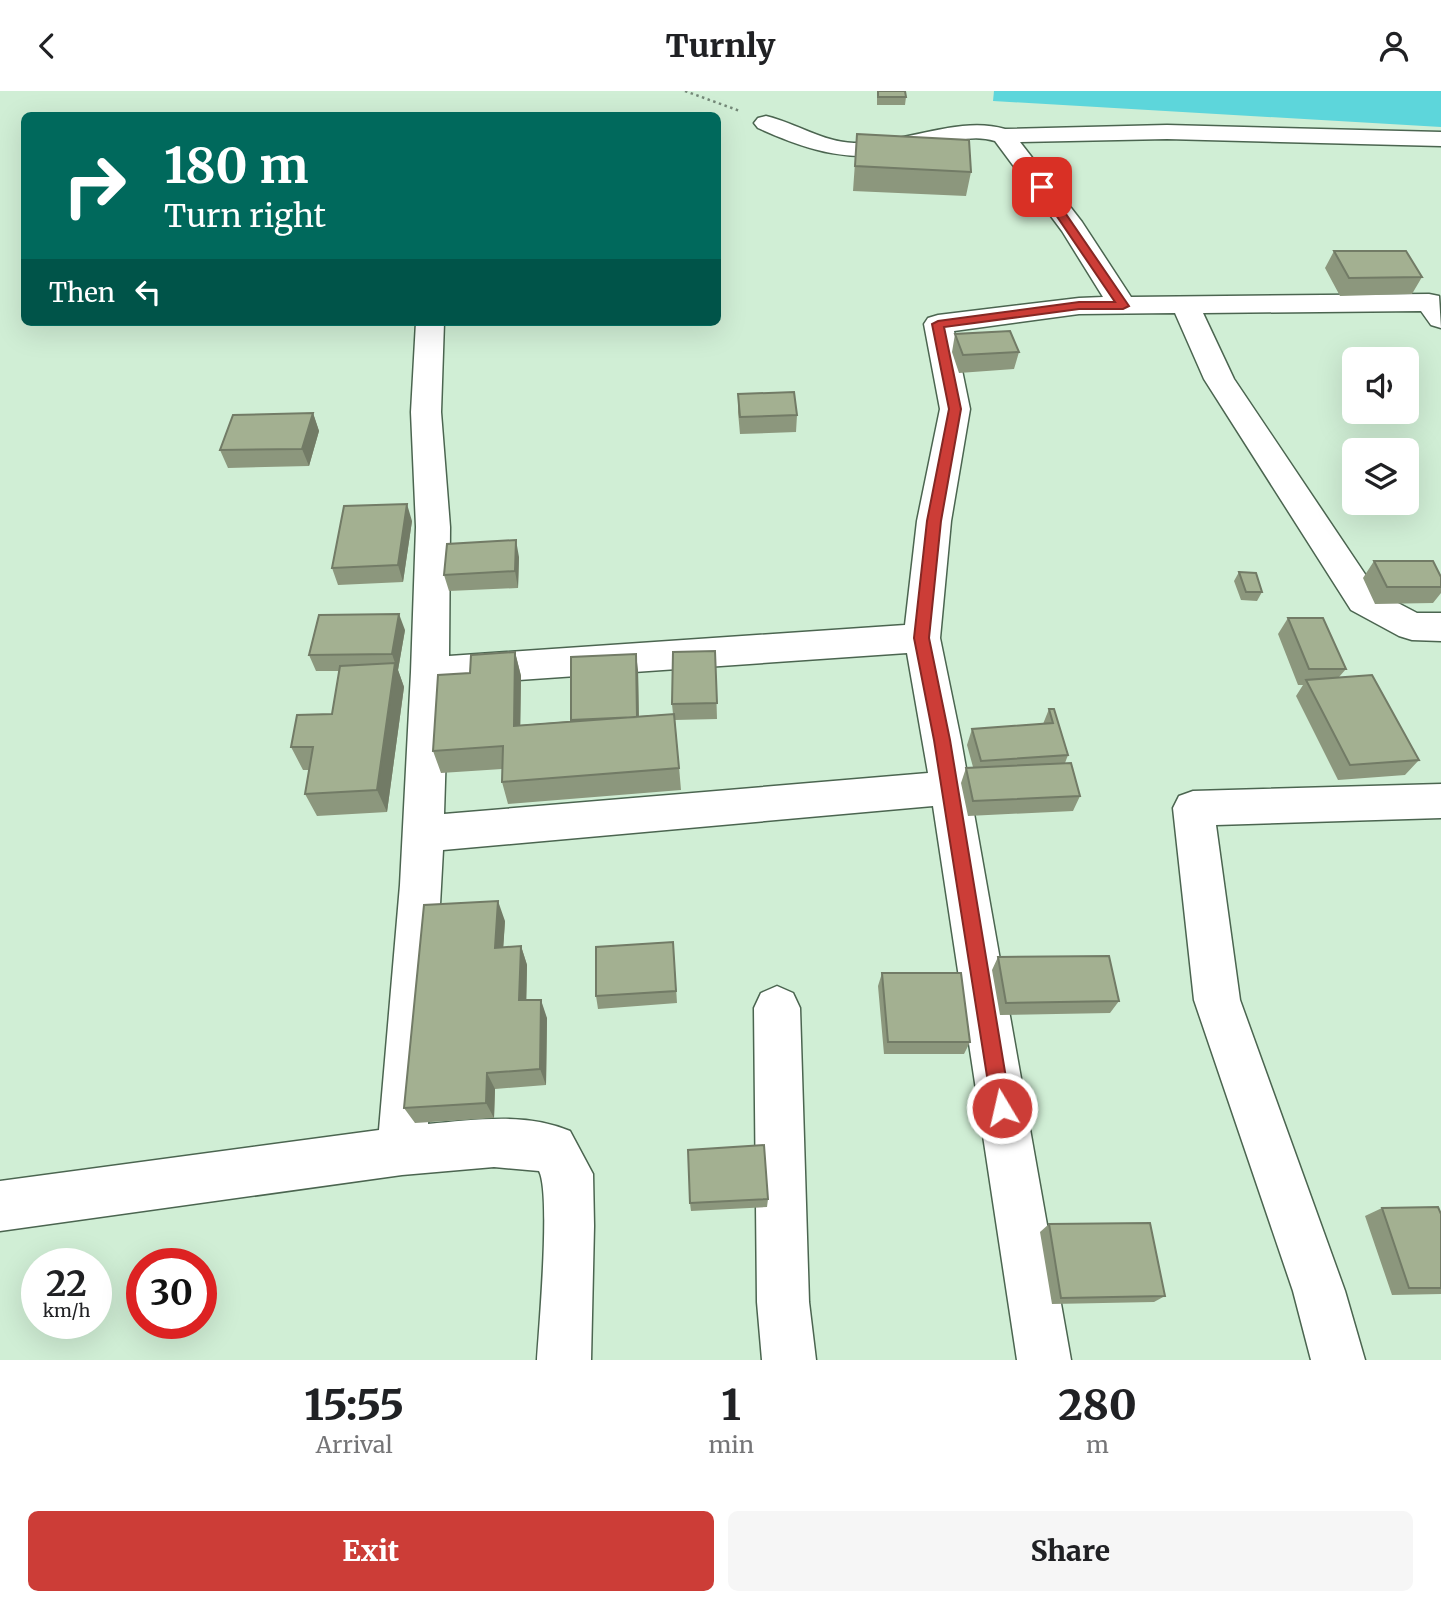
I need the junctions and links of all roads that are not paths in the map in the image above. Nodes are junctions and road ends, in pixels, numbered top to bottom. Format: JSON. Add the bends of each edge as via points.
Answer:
{"nodes":[{"id":1,"x":766,"y":124,"type":"road end"},
{"id":2,"x":1003,"y":136,"type":"junction"},
{"id":3,"x":1441,"y":139,"type":"edge"},
{"id":4,"x":1123,"y":306,"type":"junction"},
{"id":5,"x":1185,"y":306,"type":"junction"},
{"id":6,"x":1441,"y":319,"type":"edge"},
{"id":7,"x":430,"y":326,"type":"edge"},
{"id":8,"x":1441,"y":627,"type":"edge"},
{"id":9,"x":922,"y":638,"type":"junction"},
{"id":10,"x":430,"y":672,"type":"junction"},
{"id":11,"x":949,"y":788,"type":"junction"},
{"id":12,"x":1441,"y":801,"type":"edge"},
{"id":13,"x":424,"y":834,"type":"junction"},
{"id":14,"x":777,"y":1009,"type":"dead end"},
{"id":15,"x":402,"y":1151,"type":"junction"},
{"id":16,"x":0,"y":1206,"type":"edge"},
{"id":17,"x":564,"y":1360,"type":"edge"},
{"id":18,"x":789,"y":1360,"type":"edge"},
{"id":19,"x":1044,"y":1360,"type":"edge"},
{"id":20,"x":1338,"y":1360,"type":"edge"}],
"edges":[{"from":1,"to":2,"type":"street","via":[[838,149],[911,145],[980,131]]},
{"from":2,"to":3,"type":"street","via":[[1196,131]]},
{"from":2,"to":4,"type":"street","via":[[1073,228]]},
{"from":4,"to":5,"type":"street"},
{"from":4,"to":9,"type":"street","via":[[1079,306],[938,324],[955,409],[934,521]]},
{"from":5,"to":6,"type":"street","via":[[1429,302]]},
{"from":5,"to":8,"type":"street","via":[[1219,379],[1364,601],[1412,627]]},
{"from":7,"to":10,"type":"street","via":[[426,412],[433,527]]},
{"from":9,"to":10,"type":"street"},
{"from":9,"to":11,"type":"street"},
{"from":10,"to":13,"type":"street"},
{"from":11,"to":13,"type":"street"},
{"from":11,"to":19,"type":"street"},
{"from":12,"to":20,"type":"street","via":[[1193,808],[1217,1000],[1319,1291]]},
{"from":13,"to":15,"type":"street"},
{"from":14,"to":18,"type":"street","via":[[783,1302]]},
{"from":15,"to":16,"type":"street"},
{"from":15,"to":17,"type":"street","via":[[494,1143],[553,1149],[568,1174]]}]}
